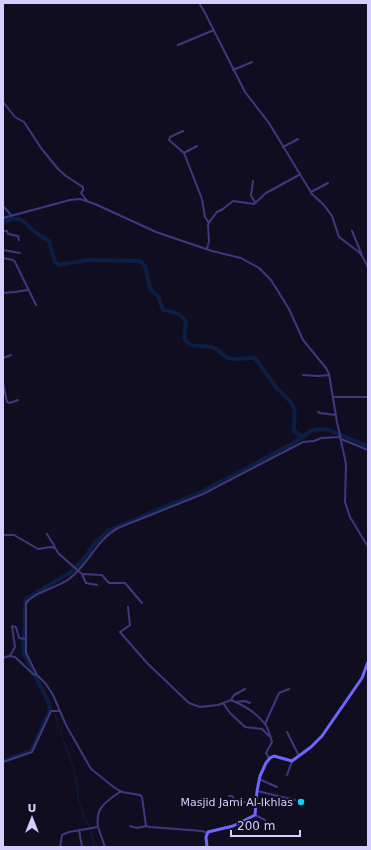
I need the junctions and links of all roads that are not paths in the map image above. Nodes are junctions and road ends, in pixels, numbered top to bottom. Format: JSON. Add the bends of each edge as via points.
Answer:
{"nodes":[{"id":1,"x":199,"y":3,"type":"edge"},
{"id":2,"x":214,"y":30,"type":"junction"},
{"id":3,"x":178,"y":45,"type":"dead end"},
{"id":4,"x":252,"y":62,"type":"dead end"},
{"id":5,"x":233,"y":70,"type":"junction"},
{"id":6,"x":3,"y":102,"type":"edge"},
{"id":7,"x":183,"y":131,"type":"dead end"},
{"id":8,"x":298,"y":139,"type":"dead end"},
{"id":9,"x":197,"y":146,"type":"dead end"},
{"id":10,"x":283,"y":147,"type":"junction"},
{"id":11,"x":184,"y":153,"type":"junction"},
{"id":12,"x":299,"y":175,"type":"junction"},
{"id":13,"x":253,"y":181,"type":"dead end"},
{"id":14,"x":328,"y":183,"type":"dead end"},
{"id":15,"x":310,"y":192,"type":"junction"},
{"id":16,"x":88,"y":202,"type":"junction"},
{"id":17,"x":255,"y":202,"type":"junction"},
{"id":18,"x":3,"y":206,"type":"edge"},
{"id":19,"x":12,"y":216,"type":"junction"},
{"id":20,"x":3,"y":218,"type":"edge"},
{"id":21,"x":209,"y":223,"type":"junction"},
{"id":22,"x":3,"y":231,"type":"edge"},
{"id":23,"x":352,"y":231,"type":"dead end"},
{"id":24,"x":19,"y":240,"type":"dead end"},
{"id":25,"x":207,"y":249,"type":"junction"},
{"id":26,"x":3,"y":250,"type":"edge"},
{"id":27,"x":20,"y":253,"type":"dead end"},
{"id":28,"x":363,"y":256,"type":"junction"},
{"id":29,"x":3,"y":258,"type":"edge"},
{"id":30,"x":368,"y":268,"type":"edge"},
{"id":31,"x":28,"y":290,"type":"junction"},
{"id":32,"x":3,"y":292,"type":"edge"},
{"id":33,"x":36,"y":305,"type":"dead end"},
{"id":34,"x":11,"y":355,"type":"dead end"},
{"id":35,"x":3,"y":358,"type":"edge"},
{"id":36,"x":303,"y":374,"type":"dead end"},
{"id":37,"x":329,"y":375,"type":"junction"},
{"id":38,"x":3,"y":383,"type":"edge"},
{"id":39,"x":4,"y":393,"type":"edge"},
{"id":40,"x":333,"y":397,"type":"junction"},
{"id":41,"x":368,"y":397,"type":"edge"},
{"id":42,"x":18,"y":400,"type":"dead end"},
{"id":43,"x":318,"y":412,"type":"dead end"},
{"id":44,"x":336,"y":415,"type":"junction"},
{"id":45,"x":340,"y":436,"type":"junction"},
{"id":46,"x":368,"y":450,"type":"edge"},
{"id":47,"x":47,"y":534,"type":"dead end"},
{"id":48,"x":3,"y":535,"type":"edge"},
{"id":49,"x":368,"y":547,"type":"edge"},
{"id":50,"x":55,"y":548,"type":"junction"},
{"id":51,"x":78,"y":571,"type":"junction"},
{"id":52,"x":82,"y":574,"type":"junction"},
{"id":53,"x":97,"y":585,"type":"dead end"},
{"id":54,"x":142,"y":603,"type":"dead end"},
{"id":55,"x":128,"y":607,"type":"dead end"},
{"id":56,"x":24,"y":639,"type":"junction"},
{"id":57,"x":9,"y":656,"type":"junction"},
{"id":58,"x":3,"y":658,"type":"edge"},
{"id":59,"x":368,"y":662,"type":"edge"},
{"id":60,"x":36,"y":675,"type":"junction"},
{"id":61,"x":245,"y":689,"type":"dead end"},
{"id":62,"x":289,"y":689,"type":"dead end"},
{"id":63,"x":231,"y":700,"type":"junction"},
{"id":64,"x":236,"y":702,"type":"junction"},
{"id":65,"x":223,"y":703,"type":"junction"},
{"id":66,"x":250,"y":703,"type":"dead end"},
{"id":67,"x":59,"y":711,"type":"junction"},
{"id":68,"x":265,"y":724,"type":"junction"},
{"id":69,"x":287,"y":732,"type":"dead end"},
{"id":70,"x":270,"y":738,"type":"junction"},
{"id":71,"x":299,"y":756,"type":"junction"},
{"id":72,"x":270,"y":758,"type":"junction"},
{"id":73,"x":292,"y":761,"type":"junction"},
{"id":74,"x":3,"y":762,"type":"edge"},
{"id":75,"x":287,"y":775,"type":"dead end"},
{"id":76,"x":259,"y":779,"type":"junction"},
{"id":77,"x":277,"y":787,"type":"dead end"},
{"id":78,"x":121,"y":791,"type":"junction"},
{"id":79,"x":257,"y":791,"type":"junction"},
{"id":80,"x":229,"y":796,"type":"dead end"},
{"id":81,"x":257,"y":800,"type":"junction"},
{"id":82,"x":295,"y":800,"type":"dead end"},
{"id":83,"x":255,"y":816,"type":"junction"},
{"id":84,"x":265,"y":820,"type":"dead end"},
{"id":85,"x":130,"y":826,"type":"dead end"},
{"id":86,"x":146,"y":826,"type":"junction"},
{"id":87,"x":98,"y":827,"type":"junction"},
{"id":88,"x":79,"y":830,"type":"junction"},
{"id":89,"x":207,"y":833,"type":"junction"},
{"id":90,"x":60,"y":847,"type":"edge"},
{"id":91,"x":82,"y":847,"type":"edge"},
{"id":92,"x":105,"y":847,"type":"edge"},
{"id":93,"x":208,"y":847,"type":"edge"}],
"edges":[{"from":1,"to":2,"type":"street"},
{"from":2,"to":3,"type":"street"},
{"from":2,"to":5,"type":"street"},
{"from":4,"to":5,"type":"street"},
{"from":5,"to":10,"type":"street"},
{"from":6,"to":16,"type":"street","via":[[15,117],[24,122],[40,148],[58,169],[83,187],[81,193]]},
{"from":7,"to":11,"type":"street","via":[[169,139]]},
{"from":8,"to":10,"type":"street"},
{"from":9,"to":11,"type":"street"},
{"from":10,"to":12,"type":"street"},
{"from":11,"to":21,"type":"street"},
{"from":12,"to":15,"type":"street"},
{"from":12,"to":17,"type":"street"},
{"from":13,"to":17,"type":"street","via":[[251,196]]},
{"from":14,"to":15,"type":"street"},
{"from":15,"to":28,"type":"street","via":[[332,216],[339,237]]},
{"from":16,"to":19,"type":"street","via":[[73,199]]},
{"from":16,"to":25,"type":"street","via":[[156,232]]},
{"from":17,"to":21,"type":"street","via":[[231,202],[217,212]]},
{"from":18,"to":19,"type":"street"},
{"from":19,"to":20,"type":"street"},
{"from":21,"to":25,"type":"street"},
{"from":22,"to":24,"type":"street","via":[[18,236]]},
{"from":23,"to":28,"type":"street"},
{"from":25,"to":37,"type":"street","via":[[248,261],[264,272],[289,309],[303,340]]},
{"from":26,"to":27,"type":"street"},
{"from":28,"to":30,"type":"street"},
{"from":29,"to":31,"type":"street","via":[[14,261]]},
{"from":31,"to":32,"type":"street"},
{"from":31,"to":33,"type":"street"},
{"from":34,"to":35,"type":"street"},
{"from":36,"to":37,"type":"street"},
{"from":37,"to":40,"type":"street"},
{"from":38,"to":39,"type":"street"},
{"from":39,"to":42,"type":"street","via":[[9,403]]},
{"from":40,"to":41,"type":"street"},
{"from":40,"to":44,"type":"street"},
{"from":43,"to":44,"type":"street"},
{"from":44,"to":45,"type":"street"},
{"from":45,"to":46,"type":"street"},
{"from":45,"to":49,"type":"street","via":[[346,464],[345,502],[350,517]]},
{"from":45,"to":51,"type":"street","via":[[303,442],[203,494],[118,528],[101,540]]},
{"from":47,"to":50,"type":"street"},
{"from":48,"to":50,"type":"street","via":[[14,535],[38,549]]},
{"from":50,"to":51,"type":"street"},
{"from":51,"to":52,"type":"street"},
{"from":51,"to":56,"type":"street","via":[[67,580],[28,601]]},
{"from":52,"to":53,"type":"street","via":[[86,584]]},
{"from":52,"to":54,"type":"street","via":[[102,576],[109,583],[125,583]]},
{"from":55,"to":65,"type":"street","via":[[130,625],[120,632],[151,667],[189,703],[200,707]]},
{"from":56,"to":57,"type":"street","via":[[18,637],[16,626],[12,626],[15,647]]},
{"from":56,"to":60,"type":"street","via":[[27,655]]},
{"from":57,"to":58,"type":"street"},
{"from":57,"to":60,"type":"street","via":[[15,657]]},
{"from":59,"to":71,"type":"main road","via":[[362,678],[326,732]]},
{"from":60,"to":67,"type":"street","via":[[46,684]]},
{"from":61,"to":63,"type":"street","via":[[234,694]]},
{"from":62,"to":68,"type":"street","via":[[279,693]]},
{"from":63,"to":64,"type":"street"},
{"from":63,"to":65,"type":"street"},
{"from":64,"to":66,"type":"street"},
{"from":64,"to":68,"type":"street"},
{"from":65,"to":70,"type":"street","via":[[245,727],[262,729]]},
{"from":67,"to":74,"type":"street","via":[[51,712],[32,752]]},
{"from":67,"to":78,"type":"street","via":[[91,769]]},
{"from":68,"to":70,"type":"street"},
{"from":69,"to":71,"type":"street"},
{"from":70,"to":72,"type":"street","via":[[272,743],[266,753]]},
{"from":71,"to":73,"type":"main road"},
{"from":72,"to":73,"type":"main road","via":[[276,756]]},
{"from":72,"to":76,"type":"main road"},
{"from":73,"to":75,"type":"street"},
{"from":76,"to":77,"type":"street"},
{"from":76,"to":79,"type":"main road"},
{"from":78,"to":86,"type":"street","via":[[142,797]]},
{"from":78,"to":87,"type":"street","via":[[99,810]]},
{"from":79,"to":81,"type":"main road"},
{"from":79,"to":82,"type":"street"},
{"from":80,"to":81,"type":"street","via":[[240,802]]},
{"from":81,"to":83,"type":"main road"},
{"from":83,"to":84,"type":"street"},
{"from":83,"to":89,"type":"main road","via":[[233,826]]},
{"from":85,"to":86,"type":"street"},
{"from":86,"to":89,"type":"street"},
{"from":87,"to":88,"type":"street"},
{"from":87,"to":92,"type":"street"},
{"from":88,"to":90,"type":"street","via":[[62,835]]},
{"from":88,"to":91,"type":"street"},
{"from":89,"to":93,"type":"main road"}]}
